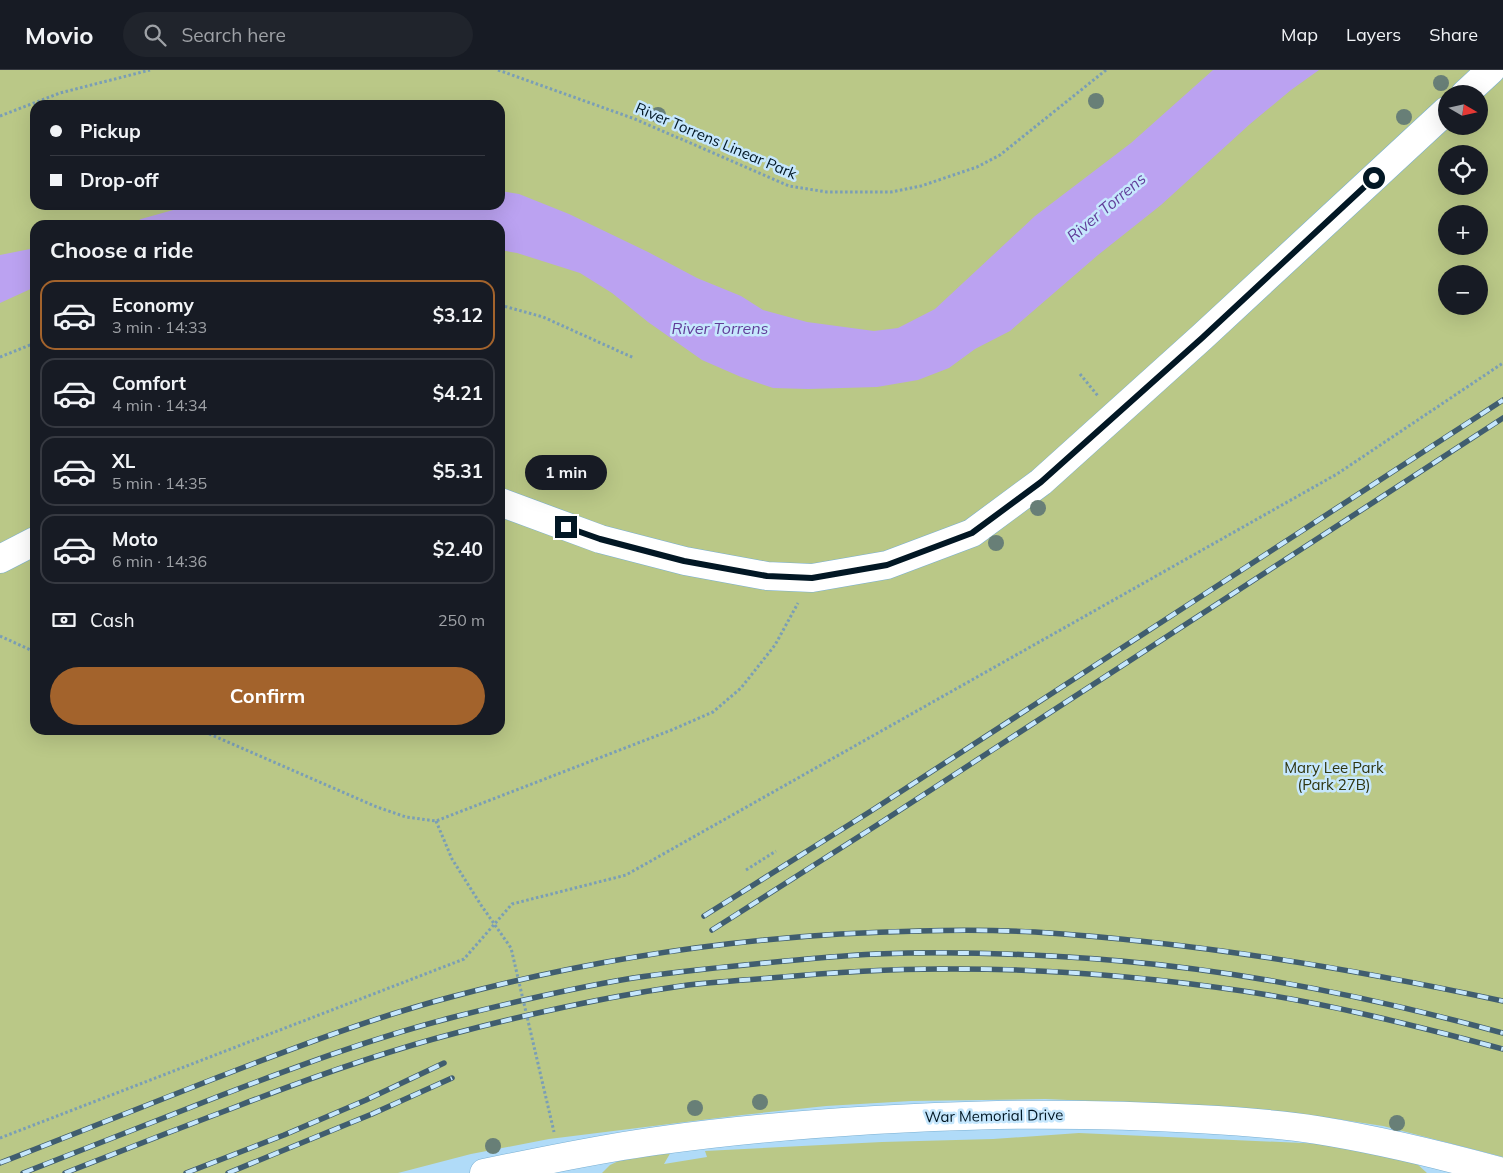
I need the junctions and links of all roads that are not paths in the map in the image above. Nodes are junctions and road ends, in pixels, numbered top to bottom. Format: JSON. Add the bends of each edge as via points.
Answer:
{"nodes":[{"id":1,"x":1491,"y":70,"type":"edge"},
{"id":2,"x":1475,"y":85,"type":"edge"},
{"id":3,"x":1438,"y":119,"type":"edge"},
{"id":4,"x":505,"y":504,"type":"edge"},
{"id":5,"x":30,"y":544,"type":"edge"},
{"id":6,"x":0,"y":559,"type":"edge"},
{"id":7,"x":1503,"y":1172,"type":"edge"},
{"id":8,"x":484,"y":1173,"type":"edge"}],
"edges":[{"from":1,"to":2,"type":"street"},
{"from":3,"to":4,"type":"street","via":[[1041,482],[972,533],[887,565],[812,578],[767,576],[684,561],[600,539]]},
{"from":5,"to":6,"type":"street"},
{"from":7,"to":8,"type":"street","name":"War Memorial Drive","via":[[1382,1142],[1313,1130],[1227,1121],[1047,1114],[911,1118],[741,1130],[560,1157]]}]}
